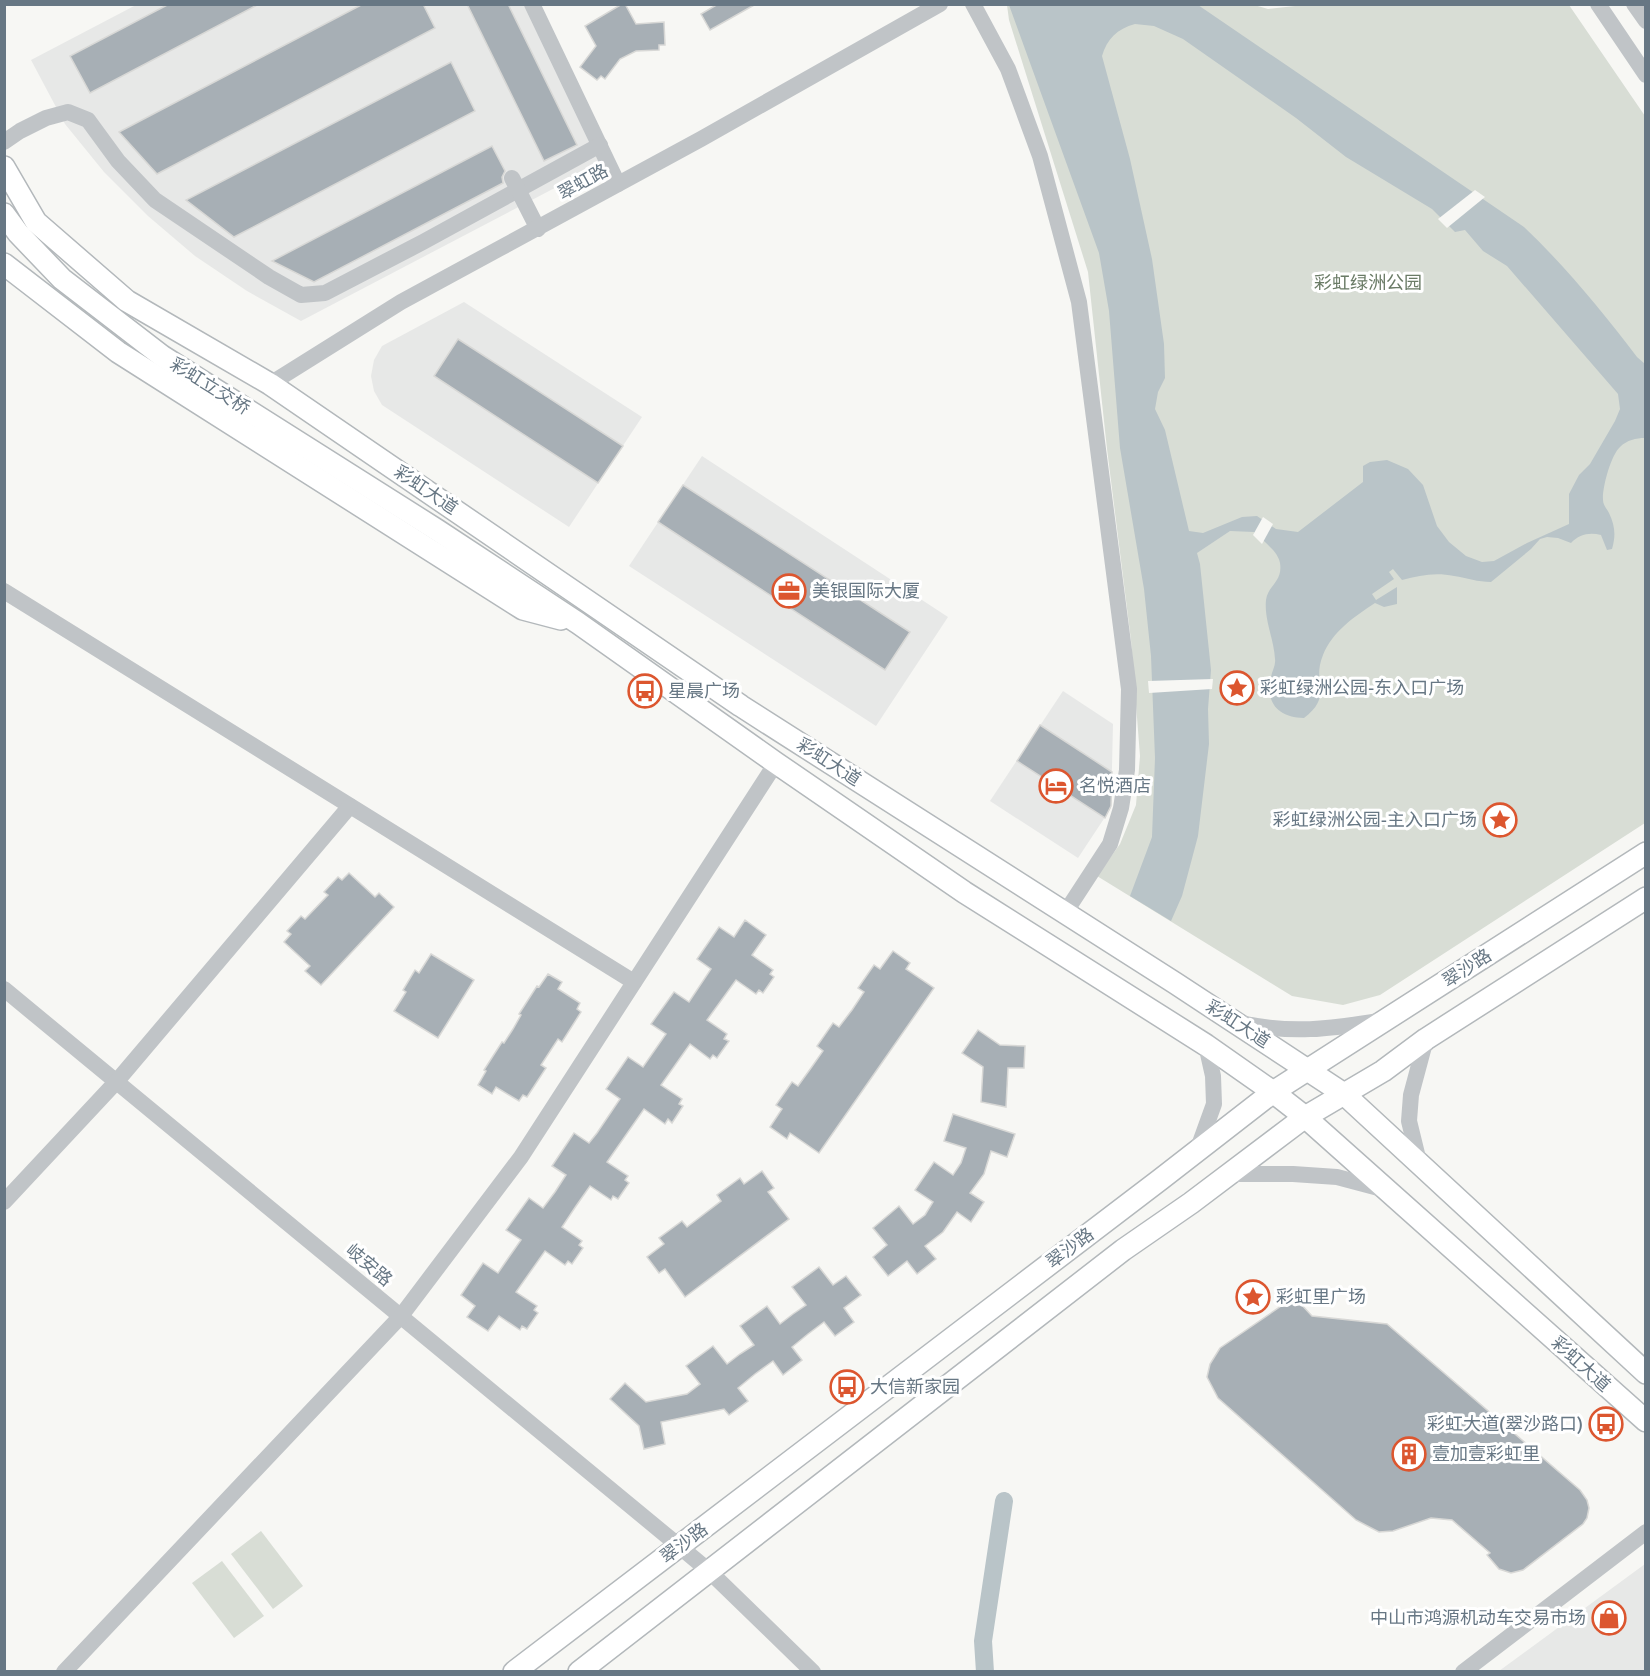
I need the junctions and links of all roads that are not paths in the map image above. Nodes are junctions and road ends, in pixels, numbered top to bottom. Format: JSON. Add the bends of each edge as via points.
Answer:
{"nodes":[{"id":1,"x":532,"y":4,"type":"edge"},
{"id":2,"x":940,"y":4,"type":"edge"},
{"id":3,"x":973,"y":4,"type":"edge"},
{"id":4,"x":1598,"y":4,"type":"edge"},
{"id":5,"x":1634,"y":4,"type":"edge"},
{"id":6,"x":922,"y":11,"type":"edge"},
{"id":7,"x":1646,"y":21,"type":"edge"},
{"id":8,"x":1646,"y":75,"type":"edge"},
{"id":9,"x":4,"y":142,"type":"edge"},
{"id":10,"x":600,"y":145,"type":"junction"},
{"id":11,"x":4,"y":167,"type":"edge"},
{"id":12,"x":516,"y":184,"type":"junction"},
{"id":13,"x":618,"y":184,"type":"junction"},
{"id":14,"x":4,"y":206,"type":"edge"},
{"id":15,"x":4,"y":214,"type":"edge"},
{"id":16,"x":36,"y":222,"type":"junction"},
{"id":17,"x":538,"y":229,"type":"junction"},
{"id":18,"x":4,"y":264,"type":"edge"},
{"id":19,"x":270,"y":384,"type":"junction"},
{"id":20,"x":438,"y":530,"type":"joint"},
{"id":21,"x":4,"y":591,"type":"edge"},
{"id":22,"x":578,"y":623,"type":"junction"},
{"id":23,"x":776,"y":763,"type":"junction"},
{"id":24,"x":350,"y":806,"type":"junction"},
{"id":25,"x":1646,"y":853,"type":"edge"},
{"id":26,"x":1646,"y":898,"type":"edge"},
{"id":27,"x":1065,"y":913,"type":"junction"},
{"id":28,"x":633,"y":982,"type":"junction"},
{"id":29,"x":4,"y":989,"type":"edge"},
{"id":30,"x":1386,"y":1020,"type":"junction"},
{"id":31,"x":1233,"y":1021,"type":"junction"},
{"id":32,"x":1426,"y":1039,"type":"junction"},
{"id":33,"x":1206,"y":1045,"type":"junction"},
{"id":34,"x":1307,"y":1069,"type":"junction"},
{"id":35,"x":117,"y":1081,"type":"junction"},
{"id":36,"x":1273,"y":1092,"type":"junction"},
{"id":37,"x":1344,"y":1094,"type":"junction"},
{"id":38,"x":1305,"y":1117,"type":"junction"},
{"id":39,"x":1197,"y":1151,"type":"junction"},
{"id":40,"x":1419,"y":1162,"type":"junction"},
{"id":41,"x":1230,"y":1174,"type":"junction"},
{"id":42,"x":1386,"y":1190,"type":"junction"},
{"id":43,"x":4,"y":1202,"type":"edge"},
{"id":44,"x":401,"y":1316,"type":"junction"},
{"id":45,"x":1646,"y":1373,"type":"edge"},
{"id":46,"x":1646,"y":1421,"type":"edge"},
{"id":47,"x":1646,"y":1532,"type":"edge"},
{"id":48,"x":679,"y":1546,"type":"junction"},
{"id":49,"x":709,"y":1571,"type":"junction"},
{"id":50,"x":64,"y":1671,"type":"edge"},
{"id":51,"x":514,"y":1671,"type":"edge"},
{"id":52,"x":579,"y":1671,"type":"edge"},
{"id":53,"x":813,"y":1671,"type":"edge"},
{"id":54,"x":1463,"y":1671,"type":"edge"}],
"edges":[{"from":1,"to":10,"type":"street"},
{"from":2,"to":6,"type":"street","name":"翠虹路"},
{"from":3,"to":27,"type":"street","via":[[1008,69],[1040,156],[1079,302],[1129,689],[1126,770],[1118,817],[1110,844]]},
{"from":4,"to":8,"type":"street"},
{"from":5,"to":7,"type":"street"},
{"from":6,"to":13,"type":"street","name":"翠虹路"},
{"from":9,"to":12,"type":"street","via":[[46,118],[68,112],[88,120],[118,161],[155,200],[301,295],[325,293],[423,242]]},
{"from":10,"to":12,"type":"street"},
{"from":10,"to":13,"type":"street"},
{"from":11,"to":16,"type":"main road","name":"彩虹大道"},
{"from":12,"to":17,"type":"street"},
{"from":13,"to":17,"type":"street","name":"翠虹路"},
{"from":14,"to":16,"type":"main road","via":[[13,206]]},
{"from":15,"to":20,"type":"main road","name":"彩虹立交桥","via":[[62,279],[162,356]]},
{"from":16,"to":19,"type":"main road","name":"彩虹大道","via":[[127,301]]},
{"from":17,"to":19,"type":"street","name":"翠虹路","via":[[401,302]]},
{"from":18,"to":22,"type":"main road","via":[[118,352],[513,603]]},
{"from":19,"to":27,"type":"main road","name":"彩虹大道","via":[[741,706]]},
{"from":20,"to":22,"type":"main road","name":"彩虹大道"},
{"from":21,"to":24,"type":"street"},
{"from":22,"to":23,"type":"main road","name":"彩虹大道"},
{"from":23,"to":28,"type":"street"},
{"from":23,"to":33,"type":"main road","name":"彩虹大道","via":[[964,892]]},
{"from":24,"to":28,"type":"street"},
{"from":24,"to":35,"type":"street"},
{"from":25,"to":30,"type":"main road","name":"翠沙路"},
{"from":26,"to":32,"type":"main road","name":"翠沙路"},
{"from":27,"to":31,"type":"main road","name":"彩虹大道"},
{"from":28,"to":44,"type":"street","via":[[520,1157]]},
{"from":29,"to":35,"type":"street","name":"岐安路"},
{"from":30,"to":31,"type":"street","via":[[1322,1030],[1268,1029]]},
{"from":30,"to":34,"type":"main road","name":"翠沙路"},
{"from":31,"to":34,"type":"main road","name":"彩虹大道"},
{"from":32,"to":37,"type":"main road","name":"翠沙路"},
{"from":32,"to":40,"type":"street","via":[[1411,1095],[1409,1121]]},
{"from":33,"to":36,"type":"main road","name":"彩虹大道"},
{"from":33,"to":39,"type":"street","via":[[1214,1076],[1214,1104]]},
{"from":34,"to":36,"type":"main road","name":"翠沙路"},
{"from":34,"to":37,"type":"main road","name":"彩虹大道"},
{"from":35,"to":43,"type":"street"},
{"from":35,"to":44,"type":"street","name":"岐安路"},
{"from":36,"to":38,"type":"main road","name":"彩虹大道"},
{"from":36,"to":39,"type":"main road","name":"翠沙路"},
{"from":37,"to":38,"type":"main road","name":"翠沙路"},
{"from":37,"to":40,"type":"main road","name":"彩虹大道"},
{"from":38,"to":41,"type":"main road","name":"翠沙路"},
{"from":38,"to":42,"type":"main road","name":"彩虹大道"},
{"from":39,"to":48,"type":"main road","name":"翠沙路"},
{"from":40,"to":45,"type":"main road","name":"彩虹大道"},
{"from":41,"to":42,"type":"street","via":[[1337,1177]]},
{"from":41,"to":49,"type":"main road","name":"翠沙路","via":[[1123,1250]]},
{"from":42,"to":46,"type":"main road","name":"彩虹大道"},
{"from":44,"to":48,"type":"street","name":"岐安路"},
{"from":44,"to":50,"type":"street"},
{"from":47,"to":54,"type":"street"},
{"from":48,"to":49,"type":"street","name":"岐安路"},
{"from":48,"to":51,"type":"main road","name":"翠沙路"},
{"from":49,"to":52,"type":"main road","name":"翠沙路"},
{"from":49,"to":53,"type":"street","name":"岐安路"}]}
